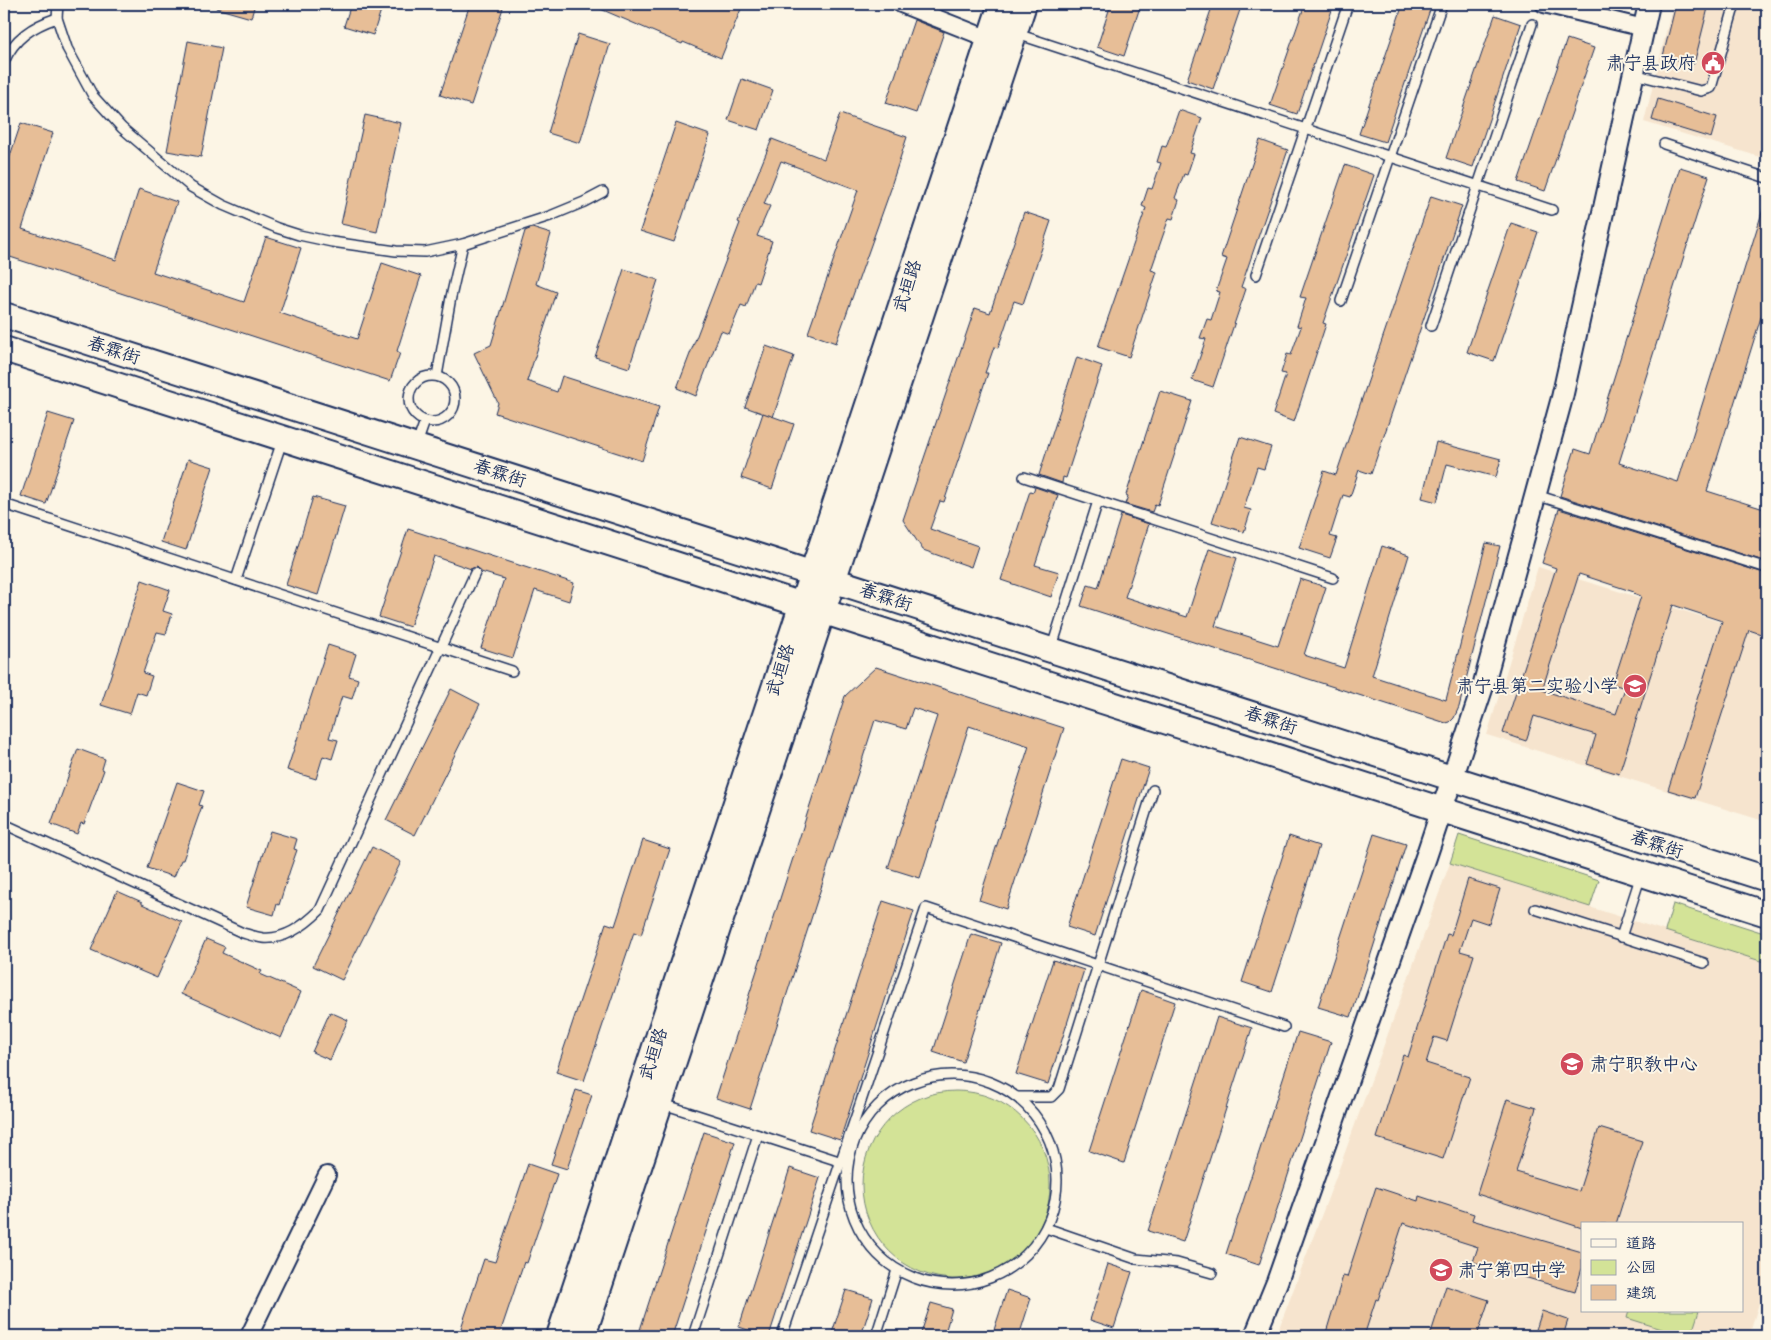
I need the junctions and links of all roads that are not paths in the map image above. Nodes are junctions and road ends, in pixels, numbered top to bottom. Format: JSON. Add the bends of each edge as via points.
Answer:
{"nodes":[{"id":1,"x":58,"y":4,"type":"edge"},
{"id":2,"x":901,"y":4,"type":"edge"},
{"id":3,"x":1001,"y":4,"type":"edge"},
{"id":4,"x":1024,"y":4,"type":"edge"},
{"id":5,"x":1348,"y":4,"type":"edge"},
{"id":6,"x":1442,"y":4,"type":"edge"},
{"id":7,"x":1544,"y":4,"type":"edge"},
{"id":8,"x":1649,"y":4,"type":"edge"},
{"id":9,"x":1735,"y":4,"type":"edge"},
{"id":10,"x":57,"y":18,"type":"junction"},
{"id":11,"x":1532,"y":24,"type":"dead end"},
{"id":12,"x":1644,"y":28,"type":"junction"},
{"id":13,"x":1014,"y":33,"type":"junction"},
{"id":14,"x":989,"y":39,"type":"junction"},
{"id":15,"x":4,"y":62,"type":"edge"},
{"id":16,"x":1634,"y":74,"type":"junction"},
{"id":17,"x":1306,"y":129,"type":"junction"},
{"id":18,"x":1664,"y":144,"type":"dead end"},
{"id":19,"x":1390,"y":157,"type":"junction"},
{"id":20,"x":1767,"y":178,"type":"edge"},
{"id":21,"x":1478,"y":186,"type":"junction"},
{"id":22,"x":603,"y":192,"type":"dead end"},
{"id":23,"x":1552,"y":210,"type":"dead end"},
{"id":24,"x":463,"y":244,"type":"junction"},
{"id":25,"x":1256,"y":275,"type":"dead end"},
{"id":26,"x":1342,"y":301,"type":"dead end"},
{"id":27,"x":4,"y":315,"type":"edge"},
{"id":28,"x":1431,"y":326,"type":"dead end"},
{"id":29,"x":4,"y":349,"type":"edge"},
{"id":30,"x":437,"y":376,"type":"junction"},
{"id":31,"x":425,"y":421,"type":"junction"},
{"id":32,"x":283,"y":438,"type":"junction"},
{"id":33,"x":416,"y":447,"type":"junction"},
{"id":34,"x":1024,"y":478,"type":"dead end"},
{"id":35,"x":1536,"y":495,"type":"junction"},
{"id":36,"x":1098,"y":501,"type":"junction"},
{"id":37,"x":4,"y":504,"type":"edge"},
{"id":38,"x":1767,"y":568,"type":"edge"},
{"id":39,"x":475,"y":573,"type":"dead end"},
{"id":40,"x":823,"y":577,"type":"junction"},
{"id":41,"x":1334,"y":578,"type":"dead end"},
{"id":42,"x":236,"y":580,"type":"junction"},
{"id":43,"x":812,"y":608,"type":"junction"},
{"id":44,"x":440,"y":648,"type":"junction"},
{"id":45,"x":1051,"y":650,"type":"junction"},
{"id":46,"x":512,"y":671,"type":"dead end"},
{"id":47,"x":1452,"y":778,"type":"junction"},
{"id":48,"x":1153,"y":790,"type":"dead end"},
{"id":49,"x":1441,"y":809,"type":"junction"},
{"id":50,"x":4,"y":824,"type":"edge"},
{"id":51,"x":1642,"y":873,"type":"junction"},
{"id":52,"x":1767,"y":879,"type":"edge"},
{"id":53,"x":1534,"y":909,"type":"dead end"},
{"id":54,"x":1767,"y":914,"type":"edge"},
{"id":55,"x":1621,"y":937,"type":"junction"},
{"id":56,"x":1704,"y":963,"type":"dead end"},
{"id":57,"x":1098,"y":965,"type":"junction"},
{"id":58,"x":1284,"y":1027,"type":"dead end"},
{"id":59,"x":1017,"y":1097,"type":"junction"},
{"id":60,"x":660,"y":1102,"type":"junction"},
{"id":61,"x":758,"y":1135,"type":"junction"},
{"id":62,"x":844,"y":1163,"type":"junction"},
{"id":63,"x":327,"y":1175,"type":"dead end"},
{"id":64,"x":1046,"y":1228,"type":"junction"},
{"id":65,"x":897,"y":1270,"type":"junction"},
{"id":66,"x":1212,"y":1274,"type":"dead end"},
{"id":67,"x":249,"y":1336,"type":"edge"},
{"id":68,"x":559,"y":1336,"type":"edge"},
{"id":69,"x":583,"y":1336,"type":"edge"},
{"id":70,"x":693,"y":1336,"type":"edge"},
{"id":71,"x":782,"y":1336,"type":"edge"},
{"id":72,"x":876,"y":1336,"type":"edge"},
{"id":73,"x":1255,"y":1336,"type":"edge"}],
"edges":[{"from":1,"to":10,"type":"lane"},
{"from":2,"to":14,"type":"street"},
{"from":3,"to":14,"type":"main road","name":"武垣路"},
{"from":4,"to":13,"type":"main road","name":"武垣路"},
{"from":5,"to":17,"type":"lane"},
{"from":6,"to":19,"type":"lane"},
{"from":7,"to":12,"type":"street"},
{"from":8,"to":12,"type":"street"},
{"from":9,"to":16,"type":"lane","via":[[1711,88],[1702,91]]},
{"from":10,"to":15,"type":"lane","via":[[26,32]]},
{"from":10,"to":24,"type":"lane","via":[[67,48],[93,96],[122,128],[191,187],[223,205],[277,228],[332,242],[426,252]]},
{"from":11,"to":21,"type":"lane"},
{"from":12,"to":16,"type":"street"},
{"from":13,"to":17,"type":"lane"},
{"from":13,"to":40,"type":"main road","name":"武垣路"},
{"from":14,"to":40,"type":"main road","name":"武垣路"},
{"from":16,"to":35,"type":"street","via":[[1562,398]]},
{"from":17,"to":19,"type":"lane"},
{"from":17,"to":25,"type":"lane"},
{"from":18,"to":20,"type":"lane"},
{"from":19,"to":21,"type":"lane"},
{"from":19,"to":26,"type":"lane"},
{"from":21,"to":23,"type":"lane"},
{"from":21,"to":28,"type":"lane"},
{"from":22,"to":24,"type":"lane","via":[[550,216]]},
{"from":24,"to":30,"type":"lane"},
{"from":27,"to":33,"type":"main road","name":"春霖街"},
{"from":29,"to":32,"type":"main road","name":"春霖街"},
{"from":30,"to":31,"type":"lane","via":[[425,376],[410,390],[413,412]]},
{"from":30,"to":31,"type":"lane","via":[[448,381],[453,388],[455,403],[447,417],[440,421]]},
{"from":31,"to":33,"type":"lane"},
{"from":32,"to":42,"type":"lane"},
{"from":32,"to":43,"type":"main road","name":"春霖街"},
{"from":33,"to":40,"type":"main road","name":"春霖街"},
{"from":34,"to":36,"type":"lane"},
{"from":35,"to":38,"type":"lane"},
{"from":35,"to":47,"type":"street","via":[[1484,683]]},
{"from":36,"to":41,"type":"lane"},
{"from":36,"to":45,"type":"lane"},
{"from":37,"to":42,"type":"lane"},
{"from":39,"to":44,"type":"lane"},
{"from":40,"to":43,"type":"main road","name":"武垣路"},
{"from":40,"to":45,"type":"main road","name":"春霖街"},
{"from":42,"to":44,"type":"lane"},
{"from":43,"to":49,"type":"main road","name":"春霖街"},
{"from":43,"to":60,"type":"main road","name":"武垣路"},
{"from":43,"to":68,"type":"main road","name":"武垣路"},
{"from":44,"to":46,"type":"lane"},
{"from":44,"to":50,"type":"lane","via":[[320,910],[308,923],[278,937],[264,938],[243,933]]},
{"from":45,"to":47,"type":"main road","name":"春霖街"},
{"from":47,"to":49,"type":"street"},
{"from":47,"to":52,"type":"main road","name":"春霖街"},
{"from":48,"to":57,"type":"lane"},
{"from":49,"to":51,"type":"main road","name":"春霖街"},
{"from":49,"to":73,"type":"street","via":[[1277,1282]]},
{"from":51,"to":54,"type":"main road","name":"春霖街"},
{"from":51,"to":55,"type":"lane"},
{"from":53,"to":55,"type":"lane"},
{"from":55,"to":56,"type":"lane"},
{"from":57,"to":58,"type":"lane"},
{"from":57,"to":59,"type":"lane","via":[[1058,1090],[1051,1096]]},
{"from":57,"to":62,"type":"lane","via":[[926,908]]},
{"from":59,"to":62,"type":"lane","via":[[972,1076],[942,1075],[912,1083],[890,1095],[871,1113]]},
{"from":59,"to":64,"type":"lane","via":[[1036,1116],[1045,1131],[1056,1162],[1056,1196]]},
{"from":60,"to":61,"type":"lane"},
{"from":60,"to":69,"type":"main road","name":"武垣路"},
{"from":61,"to":62,"type":"lane"},
{"from":61,"to":70,"type":"lane"},
{"from":62,"to":65,"type":"lane","via":[[850,1209],[856,1224],[875,1253]]},
{"from":62,"to":71,"type":"lane"},
{"from":63,"to":67,"type":"street"},
{"from":64,"to":65,"type":"lane","via":[[1037,1243],[1013,1266],[983,1281],[967,1285],[933,1284]]},
{"from":64,"to":66,"type":"lane","via":[[1136,1259],[1177,1263]]},
{"from":65,"to":72,"type":"lane"}]}
